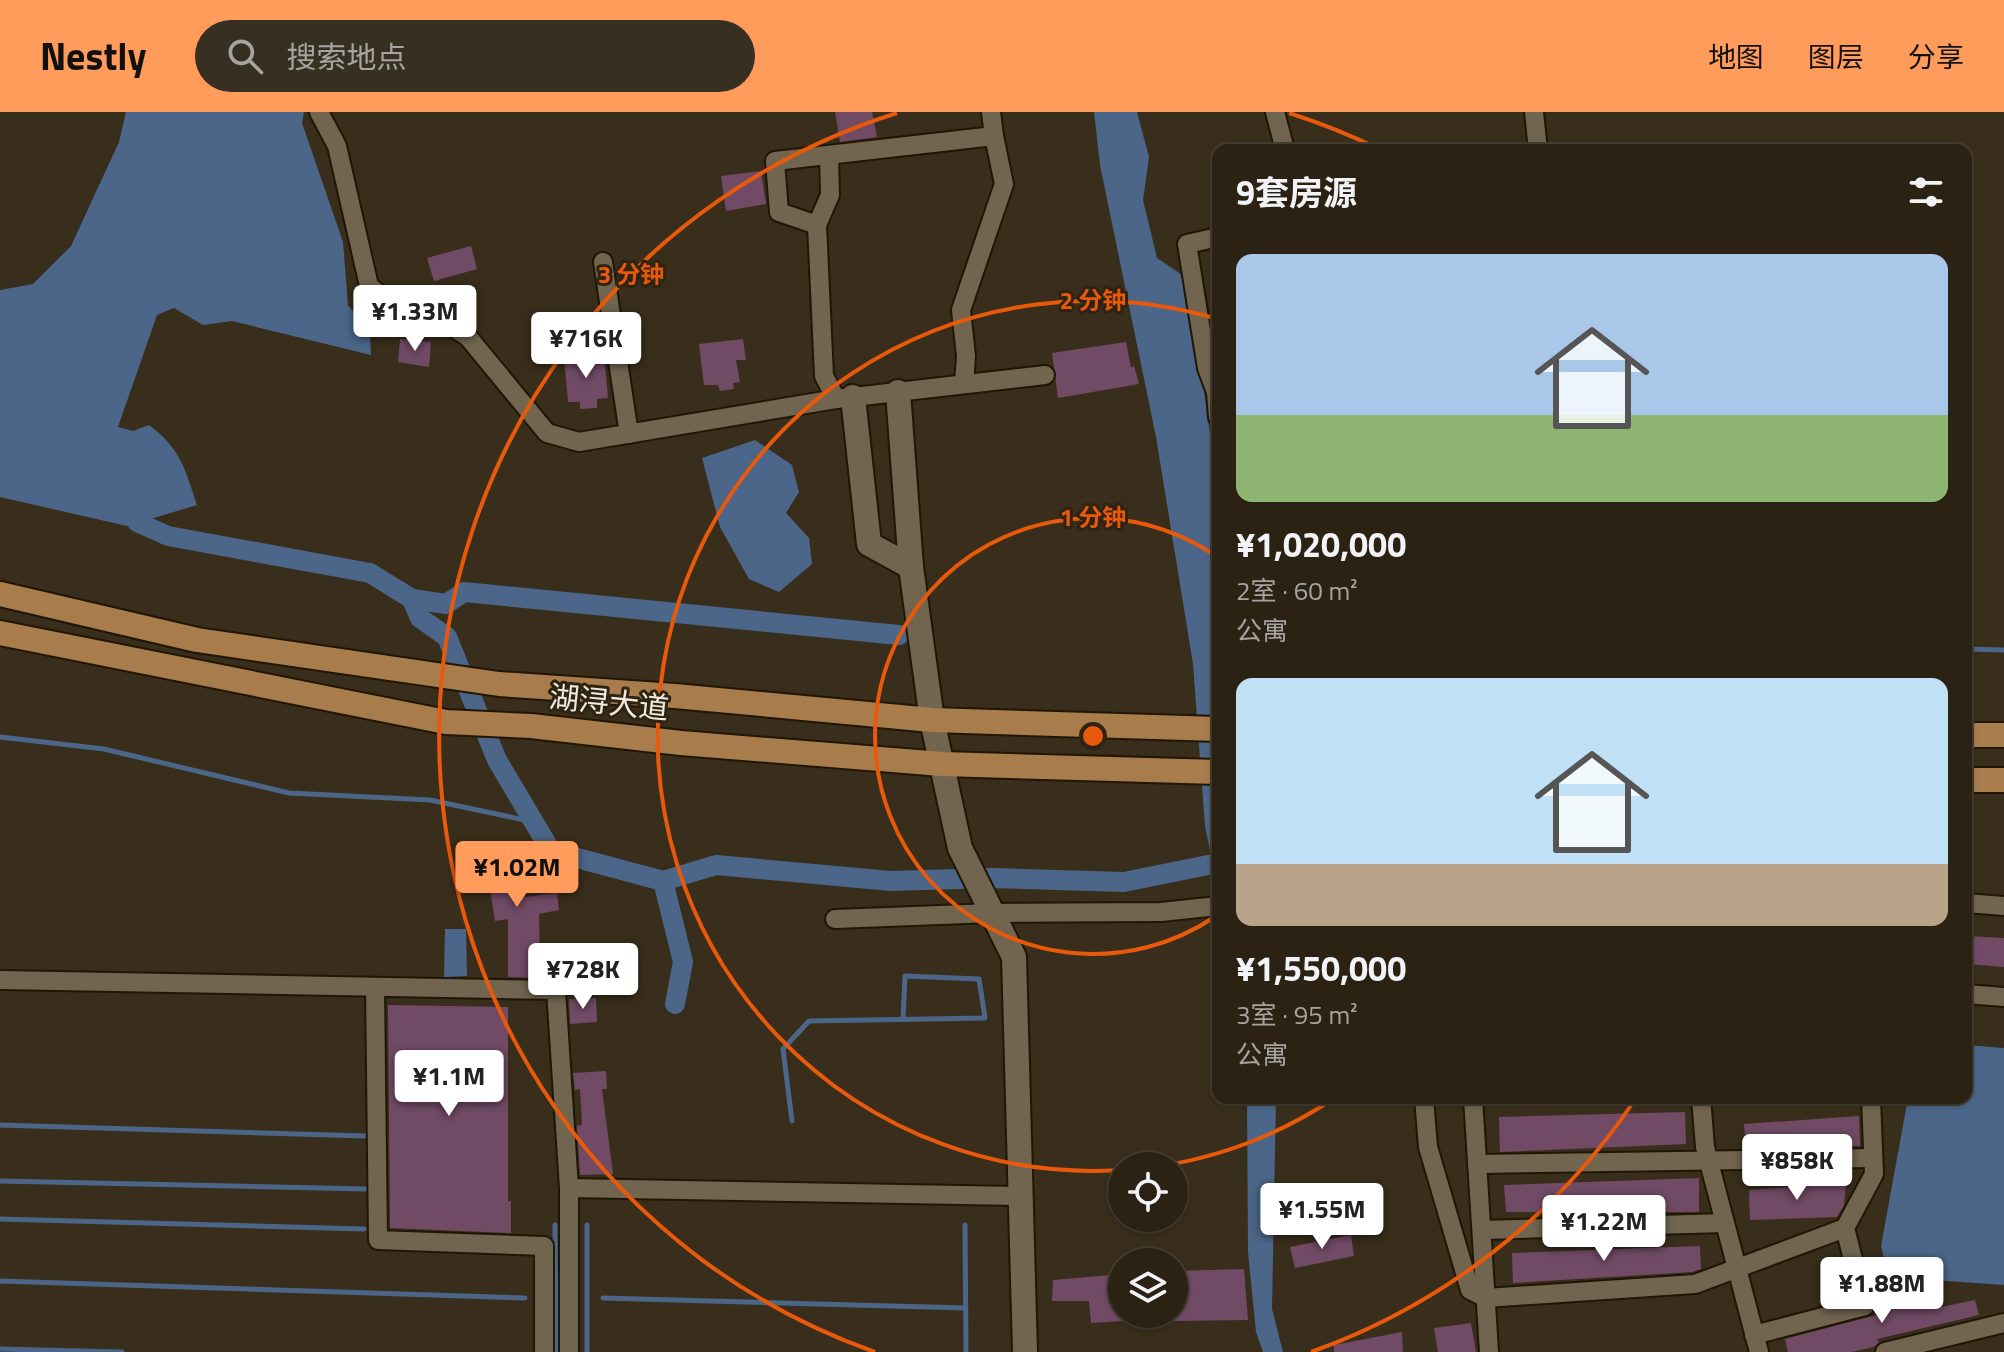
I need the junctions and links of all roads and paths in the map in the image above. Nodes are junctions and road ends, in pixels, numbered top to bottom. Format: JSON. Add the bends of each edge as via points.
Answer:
{"nodes":[{"id":1,"x":319,"y":112,"type":"edge"},
{"id":2,"x":991,"y":112,"type":"edge"},
{"id":3,"x":1275,"y":112,"type":"edge"},
{"id":4,"x":1534,"y":112,"type":"edge"},
{"id":5,"x":994,"y":136,"type":"junction"},
{"id":6,"x":1283,"y":144,"type":"edge"},
{"id":7,"x":1537,"y":144,"type":"edge"},
{"id":8,"x":829,"y":155,"type":"junction"},
{"id":9,"x":817,"y":225,"type":"junction"},
{"id":10,"x":1212,"y":238,"type":"edge"},
{"id":11,"x":603,"y":262,"type":"dead end"},
{"id":12,"x":1045,"y":375,"type":"dead end"},
{"id":13,"x":1212,"y":381,"type":"edge"},
{"id":14,"x":964,"y":384,"type":"junction"},
{"id":15,"x":898,"y":392,"type":"junction"},
{"id":16,"x":845,"y":398,"type":"junction"},
{"id":17,"x":629,"y":434,"type":"junction"},
{"id":18,"x":911,"y":567,"type":"junction"},
{"id":19,"x":0,"y":594,"type":"edge"},
{"id":20,"x":0,"y":633,"type":"edge"},
{"id":21,"x":932,"y":720,"type":"junction"},
{"id":22,"x":1212,"y":729,"type":"edge"},
{"id":23,"x":1972,"y":735,"type":"edge"},
{"id":24,"x":2004,"y":735,"type":"edge"},
{"id":25,"x":942,"y":764,"type":"junction"},
{"id":26,"x":1212,"y":772,"type":"edge"},
{"id":27,"x":1972,"y":780,"type":"edge"},
{"id":28,"x":2004,"y":780,"type":"edge"},
{"id":29,"x":1972,"y":903,"type":"edge"},
{"id":30,"x":2004,"y":906,"type":"edge"},
{"id":31,"x":1212,"y":907,"type":"edge"},
{"id":32,"x":992,"y":913,"type":"junction"},
{"id":33,"x":835,"y":919,"type":"dead end"},
{"id":34,"x":0,"y":980,"type":"edge"},
{"id":35,"x":375,"y":987,"type":"junction"},
{"id":36,"x":1972,"y":994,"type":"edge"},
{"id":37,"x":2004,"y":997,"type":"edge"},
{"id":38,"x":1424,"y":1104,"type":"edge"},
{"id":39,"x":1473,"y":1104,"type":"edge"},
{"id":40,"x":1702,"y":1104,"type":"edge"},
{"id":41,"x":1871,"y":1104,"type":"edge"},
{"id":42,"x":1873,"y":1158,"type":"junction"},
{"id":43,"x":1709,"y":1161,"type":"junction"},
{"id":44,"x":1477,"y":1164,"type":"junction"},
{"id":45,"x":569,"y":1188,"type":"junction"},
{"id":46,"x":1022,"y":1196,"type":"junction"},
{"id":47,"x":1725,"y":1223,"type":"junction"},
{"id":48,"x":1845,"y":1228,"type":"junction"},
{"id":49,"x":1482,"y":1230,"type":"junction"},
{"id":50,"x":1737,"y":1268,"type":"junction"},
{"id":51,"x":1486,"y":1298,"type":"junction"},
{"id":52,"x":2004,"y":1323,"type":"edge"},
{"id":53,"x":1756,"y":1343,"type":"edge"},
{"id":54,"x":544,"y":1352,"type":"edge"},
{"id":55,"x":569,"y":1352,"type":"edge"},
{"id":56,"x":1025,"y":1352,"type":"edge"},
{"id":57,"x":1489,"y":1352,"type":"edge"},
{"id":58,"x":1885,"y":1352,"type":"edge"}],
"edges":[{"from":1,"to":17,"type":"street","via":[[337,146],[369,286],[395,307],[427,310],[468,337],[547,433],[579,442]]},
{"from":2,"to":5,"type":"street"},
{"from":3,"to":6,"type":"street"},
{"from":4,"to":7,"type":"street"},
{"from":5,"to":8,"type":"street"},
{"from":5,"to":14,"type":"street","via":[[1004,184],[961,310]]},
{"from":8,"to":9,"type":"street","via":[[830,195]]},
{"from":8,"to":9,"type":"street","via":[[775,161],[779,212]]},
{"from":9,"to":16,"type":"street","via":[[824,376]]},
{"from":10,"to":13,"type":"street","via":[[1187,244]]},
{"from":11,"to":17,"type":"street"},
{"from":12,"to":14,"type":"street"},
{"from":14,"to":15,"type":"street"},
{"from":15,"to":16,"type":"street"},
{"from":15,"to":18,"type":"street"},
{"from":16,"to":17,"type":"street"},
{"from":16,"to":18,"type":"street","via":[[869,544]]},
{"from":18,"to":21,"type":"street"},
{"from":19,"to":21,"type":"main road","name":"湖浔大道","via":[[197,640],[499,684]]},
{"from":20,"to":25,"type":"main road","name":"湖浔大道","via":[[446,722]]},
{"from":21,"to":22,"type":"main road","name":"湖浔大道"},
{"from":21,"to":25,"type":"street"},
{"from":23,"to":24,"type":"main road"},
{"from":25,"to":26,"type":"main road","name":"湖浔大道"},
{"from":25,"to":32,"type":"street","via":[[960,848]]},
{"from":27,"to":28,"type":"main road"},
{"from":29,"to":30,"type":"street"},
{"from":31,"to":32,"type":"street"},
{"from":32,"to":33,"type":"street"},
{"from":32,"to":46,"type":"street","via":[[1014,957]]},
{"from":34,"to":35,"type":"street"},
{"from":35,"to":45,"type":"street","via":[[556,990]]},
{"from":35,"to":54,"type":"street","via":[[378,1240],[544,1246]]},
{"from":36,"to":37,"type":"street"},
{"from":38,"to":51,"type":"street","via":[[1428,1147],[1470,1290]]},
{"from":39,"to":44,"type":"street"},
{"from":40,"to":43,"type":"street"},
{"from":41,"to":42,"type":"street"},
{"from":42,"to":43,"type":"street"},
{"from":42,"to":48,"type":"street","via":[[1874,1174]]},
{"from":43,"to":44,"type":"street"},
{"from":43,"to":47,"type":"street"},
{"from":44,"to":49,"type":"street"},
{"from":45,"to":46,"type":"street"},
{"from":45,"to":55,"type":"street"},
{"from":46,"to":56,"type":"street"},
{"from":47,"to":49,"type":"street"},
{"from":47,"to":50,"type":"street"},
{"from":48,"to":50,"type":"street"},
{"from":48,"to":53,"type":"street","via":[[1865,1306]]},
{"from":49,"to":51,"type":"street"},
{"from":50,"to":51,"type":"street","via":[[1695,1284]]},
{"from":50,"to":53,"type":"street"},
{"from":51,"to":57,"type":"street"},
{"from":52,"to":58,"type":"street"}]}
